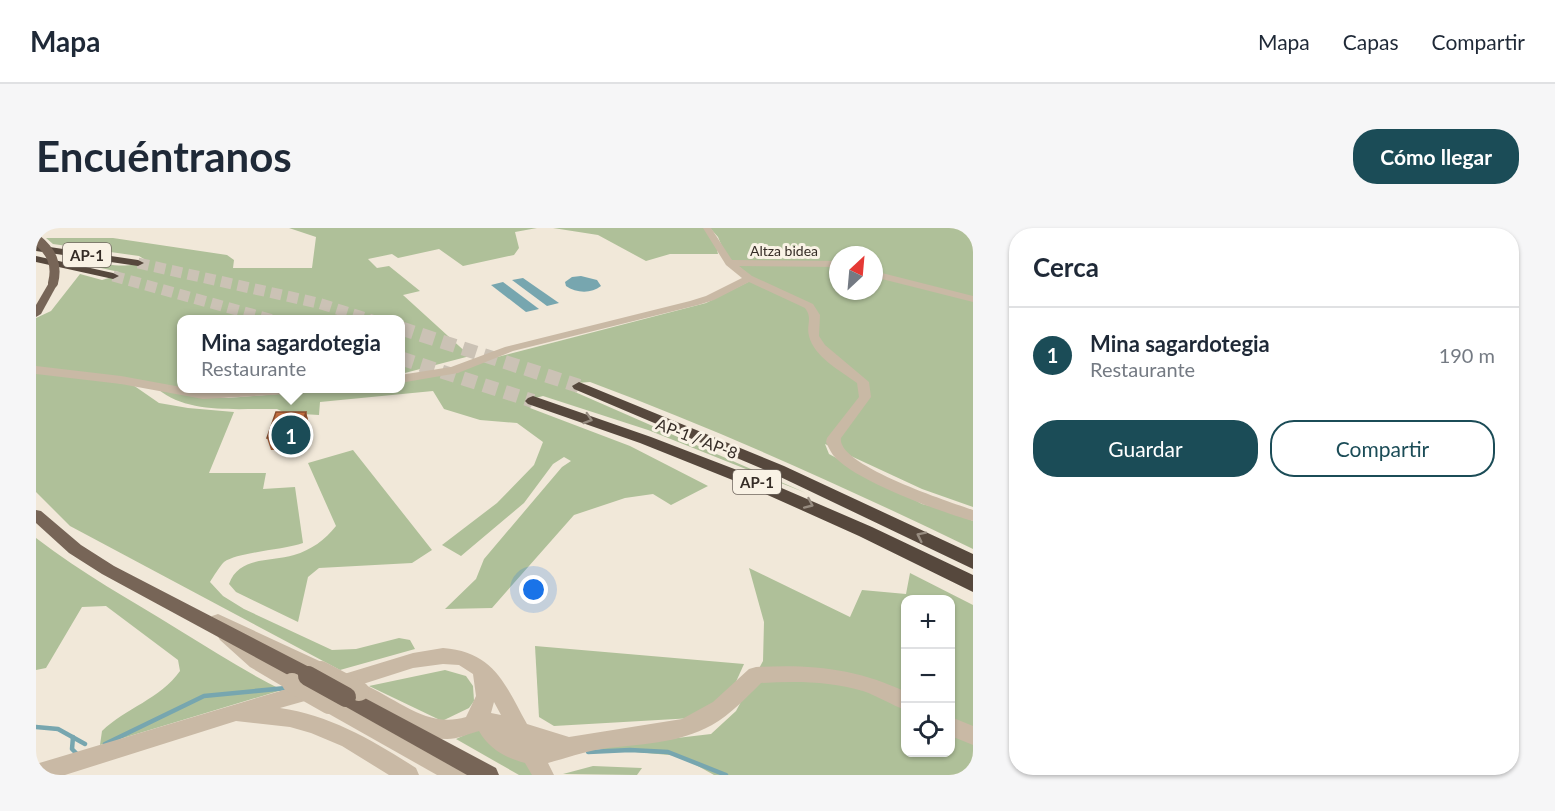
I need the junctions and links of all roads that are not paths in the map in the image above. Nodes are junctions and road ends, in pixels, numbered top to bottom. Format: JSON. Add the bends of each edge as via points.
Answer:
{"nodes":[{"id":1,"x":707,"y":228,"type":"edge"},
{"id":2,"x":36,"y":239,"type":"edge"},
{"id":3,"x":36,"y":248,"type":"edge"},
{"id":4,"x":36,"y":259,"type":"edge"},
{"id":5,"x":138,"y":263,"type":"tunnel mouth"},
{"id":6,"x":729,"y":263,"type":"junction"},
{"id":7,"x":829,"y":264,"type":"edge"},
{"id":8,"x":113,"y":276,"type":"tunnel mouth"},
{"id":9,"x":883,"y":276,"type":"edge"},
{"id":10,"x":749,"y":278,"type":"junction"},
{"id":11,"x":973,"y":299,"type":"edge"},
{"id":12,"x":36,"y":314,"type":"edge"},
{"id":13,"x":36,"y":370,"type":"edge"},
{"id":14,"x":405,"y":378,"type":"edge"},
{"id":15,"x":579,"y":386,"type":"tunnel mouth"},
{"id":16,"x":177,"y":391,"type":"edge"},
{"id":17,"x":191,"y":393,"type":"edge"},
{"id":18,"x":237,"y":393,"type":"edge"},
{"id":19,"x":532,"y":401,"type":"tunnel mouth"},
{"id":20,"x":36,"y":515,"type":"edge"},
{"id":21,"x":973,"y":516,"type":"edge"},
{"id":22,"x":973,"y":562,"type":"edge"},
{"id":23,"x":131,"y":582,"type":"junction"},
{"id":24,"x":973,"y":584,"type":"edge"},
{"id":25,"x":226,"y":634,"type":"joint"},
{"id":26,"x":479,"y":668,"type":"junction"},
{"id":27,"x":311,"y":697,"type":"junction"},
{"id":28,"x":901,"y":699,"type":"edge"},
{"id":29,"x":479,"y":719,"type":"junction"},
{"id":30,"x":312,"y":722,"type":"junction"},
{"id":31,"x":194,"y":726,"type":"junction"},
{"id":32,"x":955,"y":728,"type":"edge"},
{"id":33,"x":516,"y":729,"type":"junction"},
{"id":34,"x":973,"y":736,"type":"edge"},
{"id":35,"x":353,"y":743,"type":"junction"},
{"id":36,"x":564,"y":748,"type":"junction"},
{"id":37,"x":530,"y":754,"type":"junction"},
{"id":38,"x":36,"y":774,"type":"edge"},
{"id":39,"x":408,"y":775,"type":"edge"},
{"id":40,"x":458,"y":775,"type":"edge"},
{"id":41,"x":488,"y":775,"type":"edge"},
{"id":42,"x":543,"y":775,"type":"edge"},
{"id":43,"x":547,"y":775,"type":"edge"}],
"edges":[{"from":1,"to":6,"type":"street"},
{"from":2,"to":12,"type":"main road","bridge":true,"via":[[50,252],[56,272]]},
{"from":3,"to":5,"type":"highway","number":"AP-1"},
{"from":4,"to":8,"type":"highway","number":"AP-1"},
{"from":6,"to":7,"type":"street","name":"Altza bidea"},
{"from":6,"to":10,"type":"street"},
{"from":9,"to":11,"type":"street"},
{"from":10,"to":14,"type":"street","via":[[694,303],[508,349],[454,370]]},
{"from":10,"to":21,"type":"street","via":[[809,306],[817,320],[813,328],[817,342],[836,363],[862,382],[865,397],[834,436],[832,445],[836,452],[853,465],[912,493]]},
{"from":13,"to":16,"type":"street"},
{"from":22,"to":15,"type":"highway","name":"AP-1 / AP-8","number":"AP-1","one_way":true,"via":[[811,483]]},
{"from":17,"to":18,"type":"street"},
{"from":19,"to":24,"type":"highway","name":"AP-1 / AP-8","number":"AP-1","one_way":true,"via":[[678,451],[789,495]]},
{"from":20,"to":23,"type":"main road","via":[[75,549]]},
{"from":23,"to":25,"type":"main road"},
{"from":23,"to":27,"type":"street","via":[[163,593]]},
{"from":25,"to":27,"type":"street","via":[[243,653]]},
{"from":26,"to":27,"type":"street","via":[[461,658],[410,662]]},
{"from":26,"to":29,"type":"street","via":[[486,687]]},
{"from":26,"to":33,"type":"street","via":[[494,682]]},
{"from":27,"to":29,"type":"street","via":[[442,730],[454,730]]},
{"from":27,"to":30,"type":"street"},
{"from":27,"to":30,"type":"street","via":[[308,713]]},
{"from":27,"to":31,"type":"street"},
{"from":27,"to":31,"type":"street","via":[[248,723]]},
{"from":27,"to":35,"type":"street","via":[[328,734]]},
{"from":27,"to":40,"type":"street"},
{"from":27,"to":41,"type":"main road"},
{"from":28,"to":36,"type":"street","via":[[837,675],[756,675],[717,712],[693,725]]},
{"from":29,"to":33,"type":"street"},
{"from":29,"to":37,"type":"street","via":[[500,742]]},
{"from":30,"to":35,"type":"street"},
{"from":31,"to":38,"type":"street"},
{"from":32,"to":34,"type":"street"},
{"from":33,"to":36,"type":"street"},
{"from":33,"to":37,"type":"street"},
{"from":35,"to":39,"type":"street"},
{"from":36,"to":37,"type":"street","via":[[550,754]]},
{"from":36,"to":43,"type":"street"},
{"from":37,"to":42,"type":"street"}]}
